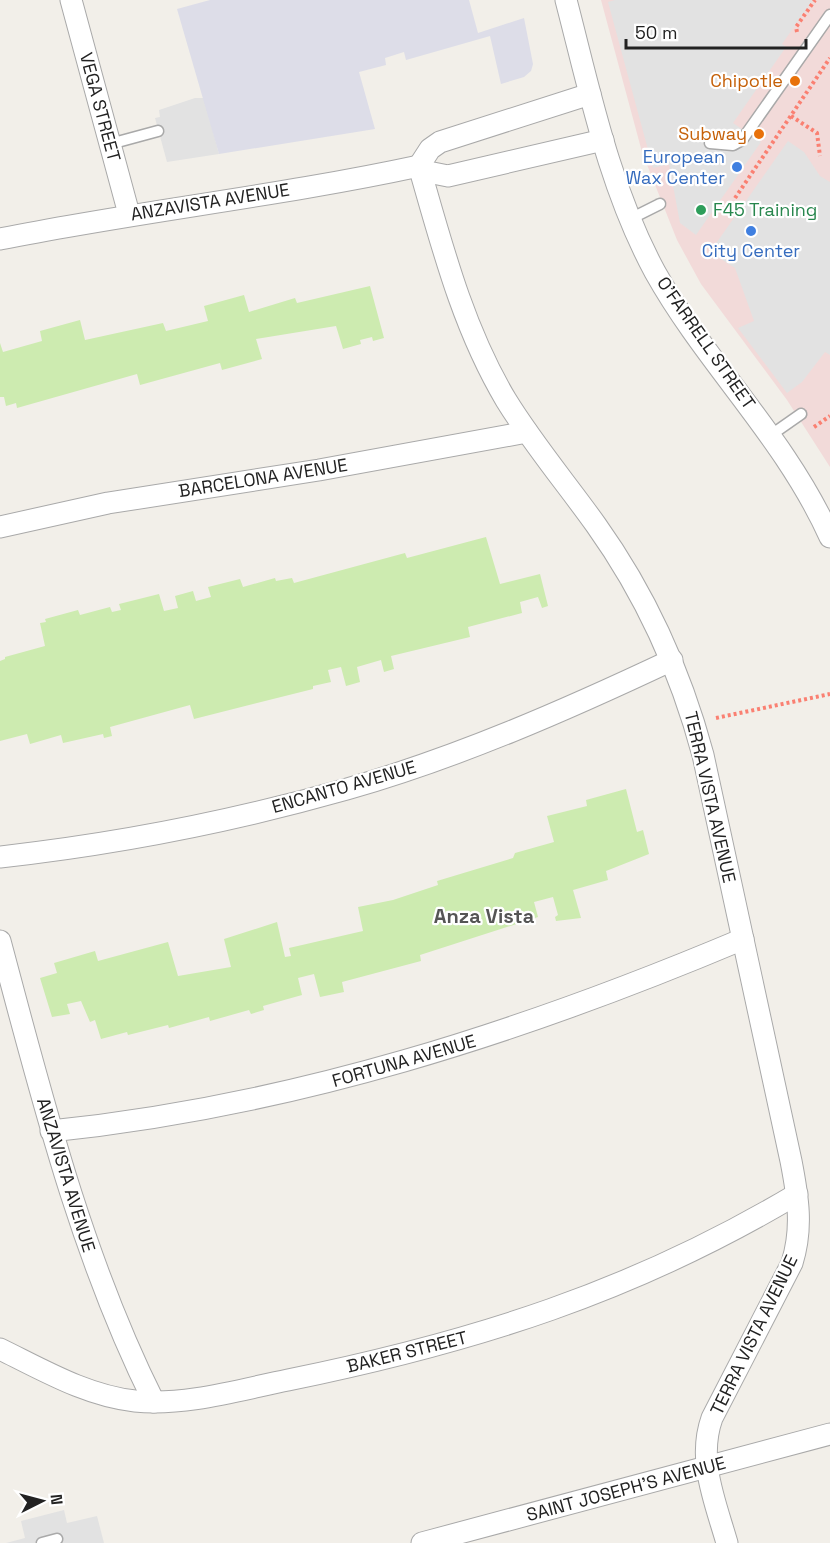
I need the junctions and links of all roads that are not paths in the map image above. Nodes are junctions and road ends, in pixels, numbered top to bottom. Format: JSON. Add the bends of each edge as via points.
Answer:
{"nodes":[{"id":1,"x":71,"y":0,"type":"edge"},
{"id":2,"x":566,"y":0,"type":"edge"},
{"id":3,"x":830,"y":15,"type":"edge"},
{"id":4,"x":590,"y":94,"type":"junction"},
{"id":5,"x":158,"y":131,"type":"dead end"},
{"id":6,"x":603,"y":140,"type":"junction"},
{"id":7,"x":710,"y":143,"type":"dead end"},
{"id":8,"x":110,"y":144,"type":"junction"},
{"id":9,"x":419,"y":166,"type":"junction"},
{"id":10,"x":660,"y":204,"type":"dead end"},
{"id":11,"x":129,"y":214,"type":"junction"},
{"id":12,"x":630,"y":219,"type":"junction"},
{"id":13,"x":0,"y":239,"type":"edge"},
{"id":14,"x":801,"y":414,"type":"dead end"},
{"id":15,"x":527,"y":432,"type":"junction"},
{"id":16,"x":771,"y":435,"type":"junction"},
{"id":17,"x":0,"y":527,"type":"edge"},
{"id":18,"x":830,"y":537,"type":"edge"},
{"id":19,"x":672,"y":660,"type":"junction"},
{"id":20,"x":0,"y":857,"type":"edge"},
{"id":21,"x":743,"y":939,"type":"junction"},
{"id":22,"x":0,"y":941,"type":"edge"},
{"id":23,"x":51,"y":1131,"type":"junction"},
{"id":24,"x":797,"y":1194,"type":"junction"},
{"id":25,"x":0,"y":1349,"type":"edge"},
{"id":26,"x":154,"y":1402,"type":"junction"},
{"id":27,"x":830,"y":1434,"type":"edge"},
{"id":28,"x":706,"y":1468,"type":"junction"},
{"id":29,"x":57,"y":1539,"type":"dead end"},
{"id":30,"x":42,"y":1543,"type":"edge"},
{"id":31,"x":422,"y":1543,"type":"edge"},
{"id":32,"x":726,"y":1543,"type":"edge"}],
"edges":[{"from":1,"to":8,"type":"street","name":"VEGA STREET"},
{"from":2,"to":4,"type":"street","name":"O'FARRELL STREET"},
{"from":3,"to":7,"type":"lane","via":[[742,140],[733,145]]},
{"from":4,"to":6,"type":"street","name":"O'FARRELL STREET"},
{"from":4,"to":9,"type":"street","via":[[440,142]]},
{"from":5,"to":8,"type":"lane"},
{"from":6,"to":9,"type":"street","via":[[448,176]]},
{"from":6,"to":12,"type":"street","name":"O'FARRELL STREET"},
{"from":8,"to":11,"type":"street","name":"VEGA STREET"},
{"from":9,"to":11,"type":"street","name":"ANZAVISTA AVENUE"},
{"from":9,"to":15,"type":"street","name":"TERRA VISTA AVENUE","via":[[445,258],[471,329],[491,373]]},
{"from":10,"to":12,"type":"lane"},
{"from":11,"to":13,"type":"street","name":"ANZAVISTA AVENUE"},
{"from":12,"to":16,"type":"street","name":"O'FARRELL STREET","via":[[676,306]]},
{"from":14,"to":16,"type":"lane"},
{"from":15,"to":17,"type":"street","name":"BARCELONA AVENUE","via":[[108,503]]},
{"from":15,"to":19,"type":"street","name":"TERRA VISTA AVENUE","via":[[617,556]]},
{"from":16,"to":18,"type":"street","name":"O'FARRELL STREET","via":[[807,490]]},
{"from":19,"to":20,"type":"street","name":"ENCANTO AVENUE","via":[[511,732],[348,789],[163,832]]},
{"from":19,"to":21,"type":"street","name":"TERRA VISTA AVENUE","via":[[694,723]]},
{"from":21,"to":23,"type":"street","name":"FORTUNA AVENUE","via":[[566,1010],[368,1073],[206,1110]]},
{"from":21,"to":24,"type":"street","name":"TERRA VISTA AVENUE"},
{"from":22,"to":23,"type":"street","name":"ANZAVISTA AVENUE"},
{"from":23,"to":26,"type":"street","name":"ANZAVISTA AVENUE","via":[[94,1266]]},
{"from":24,"to":26,"type":"street","name":"BAKER STREET","via":[[673,1261],[549,1312],[351,1366]]},
{"from":24,"to":28,"type":"street","name":"TERRA VISTA AVENUE","via":[[800,1230],[792,1263],[712,1418],[705,1442]]},
{"from":25,"to":26,"type":"street","name":"BAKER STREET","via":[[97,1393]]},
{"from":27,"to":28,"type":"street","name":"SAINT JOSEPH'S AVENUE"},
{"from":28,"to":31,"type":"street","name":"SAINT JOSEPH'S AVENUE"},
{"from":28,"to":32,"type":"street","name":"TERRA VISTA AVENUE"},
{"from":29,"to":30,"type":"lane"}]}
